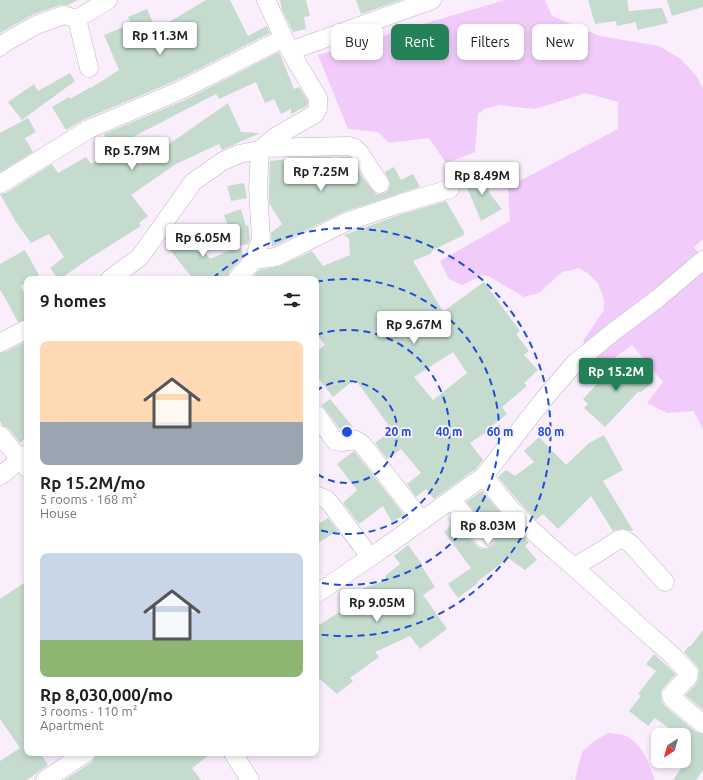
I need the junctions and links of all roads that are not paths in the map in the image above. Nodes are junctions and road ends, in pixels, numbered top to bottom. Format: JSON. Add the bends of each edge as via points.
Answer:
{"nodes":[{"id":1,"x":108,"y":0,"type":"edge"},
{"id":2,"x":266,"y":0,"type":"edge"},
{"id":3,"x":432,"y":0,"type":"edge"},
{"id":4,"x":77,"y":19,"type":"junction"},
{"id":5,"x":287,"y":45,"type":"junction"},
{"id":6,"x":0,"y":47,"type":"edge"},
{"id":7,"x":89,"y":68,"type":"dead end"},
{"id":8,"x":260,"y":151,"type":"junction"},
{"id":9,"x":0,"y":184,"type":"edge"},
{"id":10,"x":380,"y":184,"type":"dead end"},
{"id":11,"x":450,"y":189,"type":"dead end"},
{"id":12,"x":254,"y":260,"type":"junction"},
{"id":13,"x":703,"y":260,"type":"edge"},
{"id":14,"x":114,"y":276,"type":"edge"},
{"id":15,"x":240,"y":276,"type":"edge"},
{"id":16,"x":24,"y":331,"type":"edge"},
{"id":17,"x":0,"y":343,"type":"edge"},
{"id":18,"x":319,"y":418,"type":"edge"},
{"id":19,"x":0,"y":435,"type":"edge"},
{"id":20,"x":17,"y":465,"type":"edge"},
{"id":21,"x":484,"y":476,"type":"junction"},
{"id":22,"x":319,"y":496,"type":"edge"},
{"id":23,"x":452,"y":499,"type":"junction"},
{"id":24,"x":422,"y":521,"type":"junction"},
{"id":25,"x":485,"y":539,"type":"dead end"},
{"id":26,"x":370,"y":557,"type":"junction"},
{"id":27,"x":574,"y":567,"type":"junction"},
{"id":28,"x":665,"y":582,"type":"dead end"},
{"id":29,"x":319,"y":592,"type":"edge"},
{"id":30,"x":703,"y":724,"type":"edge"},
{"id":31,"x":81,"y":756,"type":"edge"},
{"id":32,"x":235,"y":756,"type":"edge"},
{"id":33,"x":45,"y":780,"type":"edge"},
{"id":34,"x":250,"y":780,"type":"edge"}],
"edges":[{"from":1,"to":4,"type":"street"},
{"from":2,"to":5,"type":"street"},
{"from":3,"to":5,"type":"street"},
{"from":4,"to":6,"type":"street","via":[[64,15],[36,25]]},
{"from":4,"to":7,"type":"street"},
{"from":5,"to":8,"type":"street","via":[[318,98],[318,108],[315,114],[275,137]]},
{"from":5,"to":9,"type":"street","via":[[88,129]]},
{"from":8,"to":10,"type":"street","via":[[349,146],[359,152]]},
{"from":8,"to":12,"type":"street","via":[[258,188],[261,239]]},
{"from":8,"to":14,"type":"street","via":[[239,154],[223,161],[193,182],[140,257]]},
{"from":11,"to":12,"type":"street","via":[[346,222],[276,258]]},
{"from":12,"to":15,"type":"street"},
{"from":13,"to":21,"type":"street","via":[[574,364]]},
{"from":16,"to":17,"type":"street"},
{"from":18,"to":24,"type":"street","via":[[335,440],[356,440],[363,445]]},
{"from":19,"to":20,"type":"street"},
{"from":21,"to":23,"type":"street"},
{"from":21,"to":27,"type":"street","via":[[525,524]]},
{"from":22,"to":26,"type":"street","via":[[330,503]]},
{"from":23,"to":24,"type":"street"},
{"from":23,"to":25,"type":"street"},
{"from":24,"to":26,"type":"street"},
{"from":26,"to":29,"type":"street"},
{"from":27,"to":28,"type":"street","via":[[618,540],[624,539]]},
{"from":27,"to":30,"type":"street","via":[[689,673],[672,698]]},
{"from":31,"to":33,"type":"street"},
{"from":32,"to":34,"type":"street"}]}
